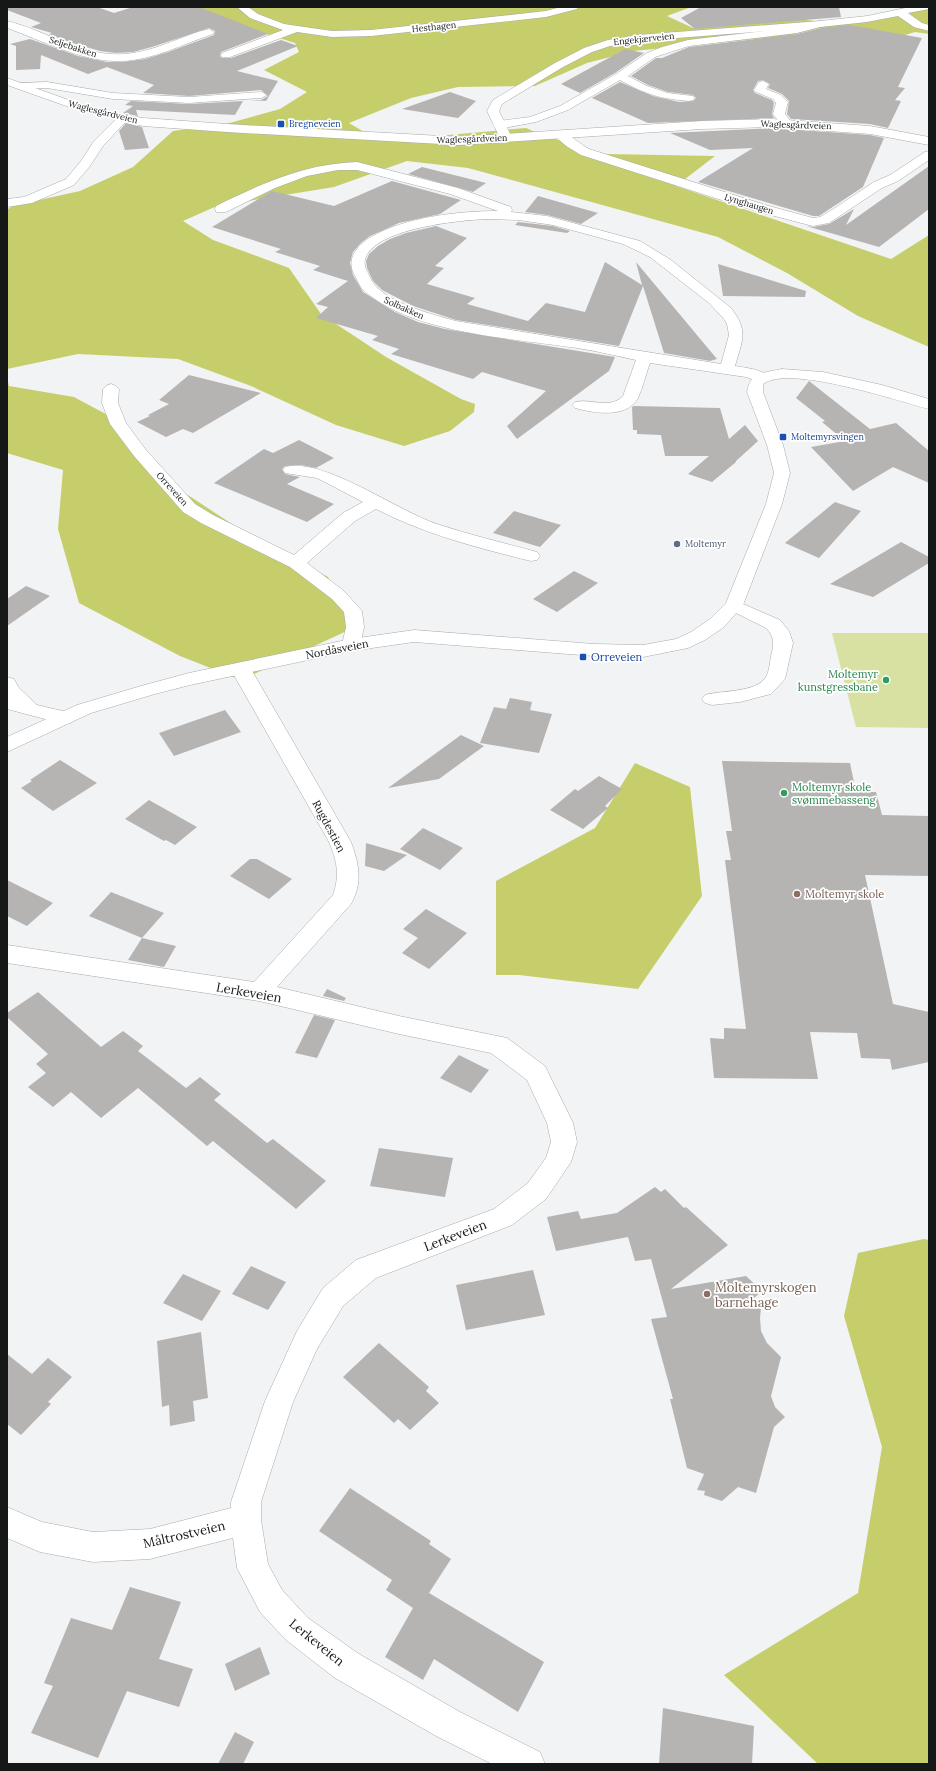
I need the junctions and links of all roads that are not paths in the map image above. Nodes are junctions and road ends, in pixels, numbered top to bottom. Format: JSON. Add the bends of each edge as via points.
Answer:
{"nodes":[{"id":1,"x":242,"y":7,"type":"edge"},
{"id":2,"x":574,"y":7,"type":"edge"},
{"id":3,"x":925,"y":7,"type":"edge"},
{"id":4,"x":901,"y":13,"type":"junction"},
{"id":5,"x":7,"y":24,"type":"edge"},
{"id":6,"x":820,"y":24,"type":"junction"},
{"id":7,"x":929,"y":28,"type":"edge"},
{"id":8,"x":293,"y":30,"type":"junction"},
{"id":9,"x":209,"y":32,"type":"dead end"},
{"id":10,"x":226,"y":55,"type":"dead end"},
{"id":11,"x":645,"y":58,"type":"joint"},
{"id":12,"x":620,"y":76,"type":"junction"},
{"id":13,"x":7,"y":81,"type":"edge"},
{"id":14,"x":763,"y":84,"type":"dead end"},
{"id":15,"x":20,"y":86,"type":"junction"},
{"id":16,"x":261,"y":95,"type":"dead end"},
{"id":17,"x":689,"y":98,"type":"dead end"},
{"id":18,"x":123,"y":118,"type":"junction"},
{"id":19,"x":786,"y":124,"type":"junction"},
{"id":20,"x":499,"y":125,"type":"junction"},
{"id":21,"x":561,"y":135,"type":"junction"},
{"id":22,"x":506,"y":138,"type":"junction"},
{"id":23,"x":929,"y":141,"type":"edge"},
{"id":24,"x":929,"y":155,"type":"edge"},
{"id":25,"x":27,"y":200,"type":"junction"},
{"id":26,"x":7,"y":203,"type":"edge"},
{"id":27,"x":7,"y":207,"type":"edge"},
{"id":28,"x":221,"y":209,"type":"dead end"},
{"id":29,"x":520,"y":217,"type":"junction"},
{"id":30,"x":646,"y":357,"type":"junction"},
{"id":31,"x":725,"y":369,"type":"junction"},
{"id":32,"x":762,"y":378,"type":"junction"},
{"id":33,"x":111,"y":389,"type":"dead end"},
{"id":34,"x":929,"y":404,"type":"edge"},
{"id":35,"x":580,"y":405,"type":"dead end"},
{"id":36,"x":291,"y":470,"type":"dead end"},
{"id":37,"x":376,"y":502,"type":"junction"},
{"id":38,"x":532,"y":556,"type":"dead end"},
{"id":39,"x":296,"y":563,"type":"junction"},
{"id":40,"x":734,"y":605,"type":"junction"},
{"id":41,"x":351,"y":645,"type":"junction"},
{"id":42,"x":241,"y":669,"type":"junction"},
{"id":43,"x":7,"y":683,"type":"edge"},
{"id":44,"x":712,"y":699,"type":"dead end"},
{"id":45,"x":7,"y":703,"type":"edge"},
{"id":46,"x":31,"y":709,"type":"junction"},
{"id":47,"x":64,"y":718,"type":"junction"},
{"id":48,"x":7,"y":745,"type":"edge"},
{"id":49,"x":7,"y":954,"type":"edge"},
{"id":50,"x":259,"y":992,"type":"junction"},
{"id":51,"x":246,"y":1520,"type":"junction"},
{"id":52,"x":7,"y":1522,"type":"edge"},
{"id":53,"x":528,"y":1764,"type":"edge"}],
"edges":[{"from":1,"to":8,"type":"street","name":"Hesthagen","via":[[267,22]]},
{"from":2,"to":8,"type":"street","name":"Hesthagen","via":[[522,17],[371,33],[332,34]]},
{"from":3,"to":4,"type":"street","name":"Engekjærveien"},
{"from":4,"to":6,"type":"street","name":"Engekjærveien"},
{"from":4,"to":7,"type":"street","via":[[918,25]]},
{"from":5,"to":9,"type":"street","name":"Seljebakken","via":[[89,54],[109,57],[145,53]]},
{"from":6,"to":11,"type":"street","name":"Engekjærveien","via":[[797,30],[688,43]]},
{"from":6,"to":20,"type":"street","name":"Engekjærveien","via":[[638,38],[599,45],[559,65],[498,102],[493,111]]},
{"from":8,"to":10,"type":"street","name":"Hesthagen"},
{"from":11,"to":12,"type":"street","name":"Waglesgårdveien"},
{"from":12,"to":17,"type":"street","via":[[666,96]]},
{"from":12,"to":20,"type":"street","name":"Waglesgårdveien","via":[[552,113],[532,120]]},
{"from":13,"to":15,"type":"street","name":"Waglesgårdveien"},
{"from":14,"to":19,"type":"street","via":[[760,90],[782,102],[779,114]]},
{"from":15,"to":16,"type":"street","name":"Waglesgårdveien","via":[[47,85],[113,96],[189,100]]},
{"from":15,"to":18,"type":"street","name":"Waglesgårdveien","via":[[73,105]]},
{"from":18,"to":22,"type":"street","name":"Waglesgårdveien","via":[[143,122],[422,140]]},
{"from":18,"to":25,"type":"street","via":[[98,144],[70,182]]},
{"from":19,"to":21,"type":"street","name":"Waglesgårdveien","via":[[702,125]]},
{"from":19,"to":23,"type":"street","name":"Waglesgårdveien","via":[[870,130]]},
{"from":20,"to":22,"type":"street","name":"Engekjærveien"},
{"from":21,"to":22,"type":"street","name":"Waglesgårdveien"},
{"from":21,"to":24,"type":"street","name":"Lynghaugen","via":[[571,144],[592,154],[813,222],[824,220],[840,211]]},
{"from":25,"to":26,"type":"street"},
{"from":25,"to":27,"type":"street"},
{"from":28,"to":29,"type":"street","name":"Solbakken","via":[[300,173],[329,167],[357,166],[454,191]]},
{"from":29,"to":30,"type":"street","name":"Solbakken","via":[[486,215],[448,218],[395,231],[366,246],[360,253],[357,263],[359,274],[370,289],[382,298],[428,319]]},
{"from":29,"to":31,"type":"street","name":"Solbakken","via":[[535,218],[615,238],[649,251],[715,301],[732,321],[736,332],[728,366]]},
{"from":30,"to":31,"type":"street","name":"Solbakken"},
{"from":30,"to":35,"type":"street","via":[[627,402],[611,407],[594,408]]},
{"from":31,"to":32,"type":"street","name":"Solbakken","via":[[750,372]]},
{"from":32,"to":34,"type":"street","via":[[782,374],[823,377],[877,388]]},
{"from":32,"to":40,"type":"street","via":[[756,383],[755,392],[775,445],[782,473],[774,504]]},
{"from":33,"to":39,"type":"street","name":"Orreveien","via":[[110,402],[118,424],[189,508],[207,520]]},
{"from":36,"to":37,"type":"street","via":[[323,475]]},
{"from":37,"to":38,"type":"street","via":[[431,528]]},
{"from":37,"to":39,"type":"street","via":[[349,517]]},
{"from":39,"to":41,"type":"street","name":"Orreveien","via":[[338,594],[352,611],[355,627]]},
{"from":40,"to":41,"type":"street","name":"Nordåsveien","via":[[717,623],[698,636],[681,644],[643,651],[594,650],[414,636]]},
{"from":40,"to":44,"type":"street","via":[[773,624],[780,631],[784,643],[775,679],[764,690]]},
{"from":41,"to":42,"type":"street","name":"Nordåsveien"},
{"from":42,"to":47,"type":"street","name":"Nordåsveien","via":[[148,690],[84,709]]},
{"from":42,"to":50,"type":"street","name":"Rugdestien","via":[[340,842],[349,863],[349,879],[342,898]]},
{"from":43,"to":46,"type":"street","via":[[10,691]]},
{"from":45,"to":46,"type":"street"},
{"from":46,"to":47,"type":"street"},
{"from":47,"to":48,"type":"street","name":"Nordåsveien"},
{"from":49,"to":50,"type":"street","name":"Lerkeveien"},
{"from":50,"to":51,"type":"street","name":"Lerkeveien","via":[[498,1045],[536,1073],[560,1123],[564,1142],[558,1162],[537,1191],[503,1217],[366,1269],[333,1297],[307,1340],[279,1401],[246,1502]]},
{"from":51,"to":52,"type":"street","name":"Måltrostveien","via":[[150,1544],[93,1547],[40,1537]]},
{"from":51,"to":53,"type":"street","name":"Lerkeveien","via":[[253,1568],[271,1601],[297,1629],[347,1666],[448,1724]]}]}
